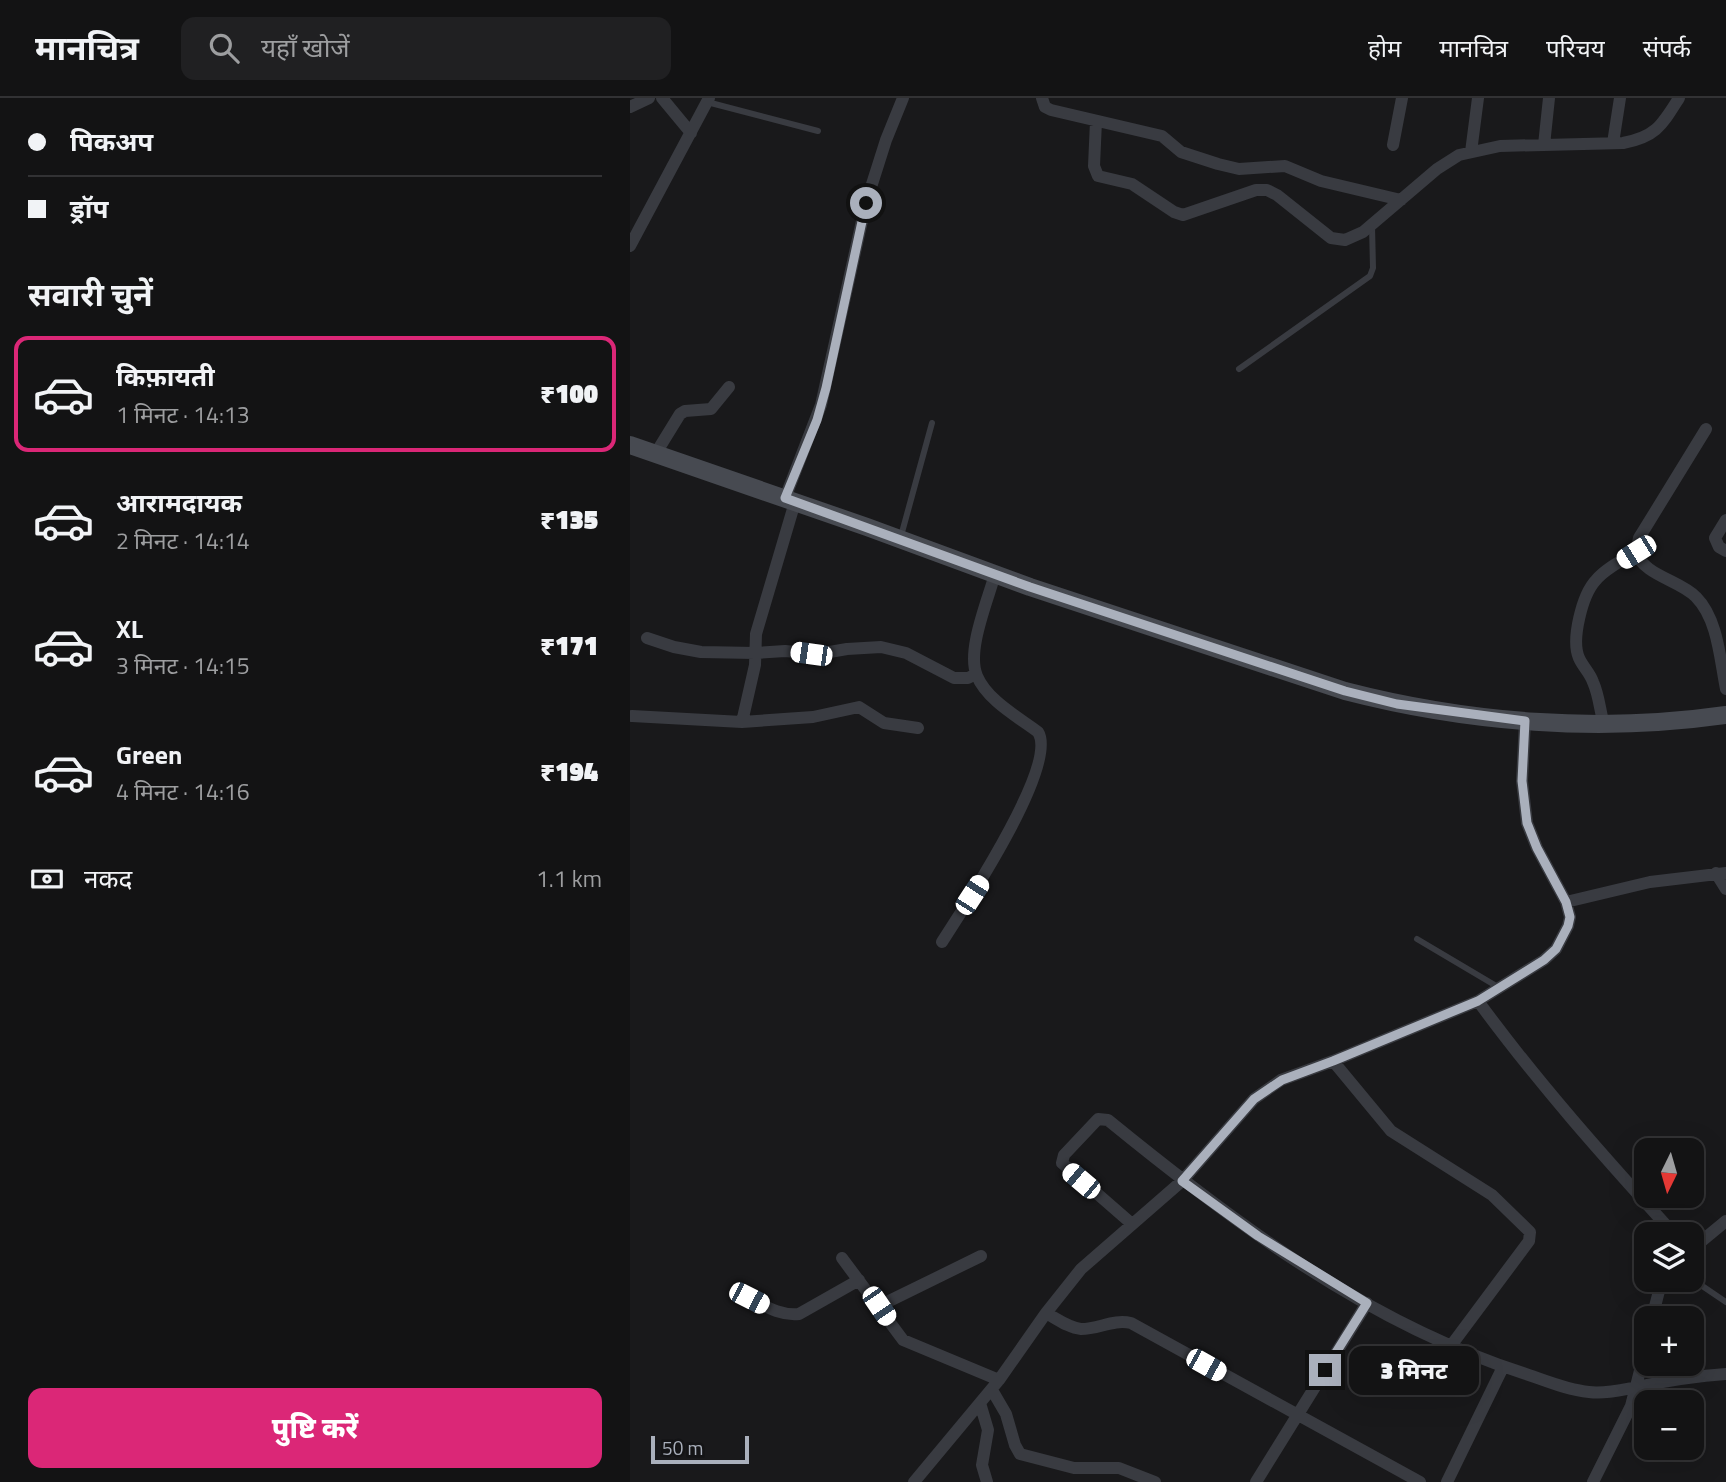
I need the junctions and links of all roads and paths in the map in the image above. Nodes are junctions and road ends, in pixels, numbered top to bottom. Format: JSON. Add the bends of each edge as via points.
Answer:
{"nodes":[{"id":1,"x":649,"y":98,"type":"edge"},
{"id":2,"x":662,"y":98,"type":"edge"},
{"id":3,"x":903,"y":98,"type":"edge"},
{"id":4,"x":1042,"y":98,"type":"edge"},
{"id":5,"x":1402,"y":98,"type":"edge"},
{"id":6,"x":1478,"y":98,"type":"edge"},
{"id":7,"x":1549,"y":98,"type":"edge"},
{"id":8,"x":1620,"y":98,"type":"edge"},
{"id":9,"x":1679,"y":98,"type":"edge"},
{"id":10,"x":708,"y":100,"type":"edge"},
{"id":11,"x":630,"y":107,"type":"edge"},
{"id":12,"x":1096,"y":121,"type":"junction"},
{"id":13,"x":818,"y":131,"type":"dead end"},
{"id":14,"x":691,"y":133,"type":"junction"},
{"id":15,"x":1612,"y":143,"type":"junction"},
{"id":16,"x":1393,"y":145,"type":"dead end"},
{"id":17,"x":1544,"y":145,"type":"junction"},
{"id":18,"x":1471,"y":152,"type":"junction"},
{"id":19,"x":1275,"y":166,"type":"junction"},
{"id":20,"x":1256,"y":190,"type":"junction"},
{"id":21,"x":1401,"y":200,"type":"junction"},
{"id":22,"x":1372,"y":225,"type":"junction"},
{"id":23,"x":630,"y":246,"type":"edge"},
{"id":24,"x":1239,"y":369,"type":"dead end"},
{"id":25,"x":729,"y":387,"type":"dead end"},
{"id":26,"x":932,"y":423,"type":"dead end"},
{"id":27,"x":1706,"y":429,"type":"dead end"},
{"id":28,"x":630,"y":445,"type":"edge"},
{"id":29,"x":656,"y":453,"type":"junction"},
{"id":30,"x":790,"y":500,"type":"junction"},
{"id":31,"x":1726,"y":520,"type":"edge"},
{"id":32,"x":901,"y":539,"type":"junction"},
{"id":33,"x":1726,"y":551,"type":"edge"},
{"id":34,"x":1636,"y":552,"type":"junction"},
{"id":35,"x":1000,"y":575,"type":"junction"},
{"id":36,"x":647,"y":638,"type":"dead end"},
{"id":37,"x":755,"y":653,"type":"junction"},
{"id":38,"x":976,"y":674,"type":"junction"},
{"id":39,"x":1726,"y":689,"type":"edge"},
{"id":40,"x":1726,"y":715,"type":"edge"},
{"id":41,"x":632,"y":716,"type":"edge"},
{"id":42,"x":1525,"y":721,"type":"junction"},
{"id":43,"x":743,"y":722,"type":"junction"},
{"id":44,"x":1604,"y":725,"type":"junction"},
{"id":45,"x":918,"y":727,"type":"dead end"},
{"id":46,"x":1721,"y":873,"type":"edge"},
{"id":47,"x":1726,"y":889,"type":"edge"},
{"id":48,"x":1566,"y":902,"type":"junction"},
{"id":49,"x":1417,"y":939,"type":"dead end"},
{"id":50,"x":942,"y":942,"type":"dead end"},
{"id":51,"x":1500,"y":988,"type":"junction"},
{"id":52,"x":1478,"y":1001,"type":"junction"},
{"id":53,"x":1333,"y":1061,"type":"junction"},
{"id":54,"x":1182,"y":1181,"type":"junction"},
{"id":55,"x":1726,"y":1221,"type":"edge"},
{"id":56,"x":1663,"y":1222,"type":"edge"},
{"id":57,"x":1132,"y":1224,"type":"junction"},
{"id":58,"x":1704,"y":1240,"type":"edge"},
{"id":59,"x":981,"y":1256,"type":"dead end"},
{"id":60,"x":842,"y":1258,"type":"dead end"},
{"id":61,"x":859,"y":1280,"type":"junction"},
{"id":62,"x":1704,"y":1287,"type":"edge"},
{"id":63,"x":749,"y":1298,"type":"dead end"},
{"id":64,"x":1726,"y":1302,"type":"edge"},
{"id":65,"x":1367,"y":1303,"type":"junction"},
{"id":66,"x":879,"y":1306,"type":"junction"},
{"id":67,"x":1046,"y":1313,"type":"junction"},
{"id":68,"x":1450,"y":1347,"type":"junction"},
{"id":69,"x":1503,"y":1367,"type":"junction"},
{"id":70,"x":1726,"y":1374,"type":"edge"},
{"id":71,"x":1640,"y":1376,"type":"edge"},
{"id":72,"x":995,"y":1385,"type":"junction"},
{"id":73,"x":1637,"y":1387,"type":"junction"},
{"id":74,"x":980,"y":1403,"type":"junction"},
{"id":75,"x":1297,"y":1415,"type":"junction"},
{"id":76,"x":1416,"y":1481,"type":"edge"},
{"id":77,"x":914,"y":1482,"type":"edge"},
{"id":78,"x":987,"y":1482,"type":"edge"},
{"id":79,"x":1155,"y":1482,"type":"edge"},
{"id":80,"x":1256,"y":1482,"type":"edge"},
{"id":81,"x":1447,"y":1482,"type":"edge"},
{"id":82,"x":1593,"y":1482,"type":"edge"}],
"edges":[{"from":1,"to":11,"type":"street"},
{"from":2,"to":14,"type":"street"},
{"from":3,"to":30,"type":"street","via":[[866,203],[821,405]]},
{"from":4,"to":12,"type":"street","via":[[1051,110]]},
{"from":5,"to":16,"type":"street"},
{"from":6,"to":18,"type":"street"},
{"from":7,"to":17,"type":"street"},
{"from":8,"to":15,"type":"street"},
{"from":9,"to":15,"type":"street","via":[[1654,133]]},
{"from":10,"to":13,"type":"lane"},
{"from":10,"to":14,"type":"street"},
{"from":12,"to":19,"type":"street","via":[[1162,136],[1181,152],[1218,164],[1239,169]]},
{"from":12,"to":20,"type":"street","via":[[1095,173],[1132,184],[1179,214]]},
{"from":14,"to":23,"type":"street"},
{"from":15,"to":17,"type":"street"},
{"from":17,"to":18,"type":"street"},
{"from":18,"to":21,"type":"street","via":[[1437,169]]},
{"from":19,"to":20,"type":"street"},
{"from":19,"to":21,"type":"street"},
{"from":20,"to":22,"type":"street","via":[[1277,195],[1331,238],[1345,240]]},
{"from":21,"to":22,"type":"street"},
{"from":22,"to":24,"type":"lane","via":[[1370,276]]},
{"from":25,"to":29,"type":"street","via":[[711,409],[680,414]]},
{"from":26,"to":32,"type":"lane"},
{"from":27,"to":34,"type":"street","via":[[1639,538]]},
{"from":28,"to":29,"type":"main road"},
{"from":29,"to":30,"type":"main road"},
{"from":30,"to":32,"type":"main road"},
{"from":30,"to":37,"type":"street"},
{"from":31,"to":33,"type":"street","via":[[1714,538]]},
{"from":32,"to":35,"type":"main road"},
{"from":34,"to":39,"type":"street","via":[[1644,565],[1695,595],[1708,611]]},
{"from":34,"to":44,"type":"street","via":[[1604,572],[1588,590],[1577,629],[1578,657],[1593,681]]},
{"from":35,"to":38,"type":"street","via":[[975,645]]},
{"from":35,"to":42,"type":"main road","via":[[1345,691],[1397,704]]},
{"from":36,"to":37,"type":"street","via":[[688,650]]},
{"from":37,"to":38,"type":"street","via":[[818,654],[881,647],[905,653],[954,678]]},
{"from":37,"to":43,"type":"street"},
{"from":38,"to":50,"type":"street","via":[[988,691],[1038,732],[1042,749],[1003,845]]},
{"from":40,"to":44,"type":"main road"},
{"from":41,"to":43,"type":"street"},
{"from":42,"to":44,"type":"main road"},
{"from":42,"to":48,"type":"street","via":[[1522,781],[1527,823]]},
{"from":43,"to":45,"type":"street","via":[[813,717],[855,707],[884,723]]},
{"from":46,"to":47,"type":"street"},
{"from":46,"to":48,"type":"street","via":[[1650,882]]},
{"from":48,"to":51,"type":"street","via":[[1570,917],[1556,949]]},
{"from":49,"to":51,"type":"lane"},
{"from":51,"to":52,"type":"street"},
{"from":52,"to":53,"type":"street"},
{"from":52,"to":56,"type":"street","via":[[1548,1093]]},
{"from":53,"to":54,"type":"street","via":[[1282,1080],[1254,1099]]},
{"from":53,"to":68,"type":"street","via":[[1401,1140],[1483,1189],[1530,1232],[1529,1241]]},
{"from":54,"to":57,"type":"street"},
{"from":54,"to":57,"type":"street","via":[[1108,1120],[1096,1121],[1064,1154],[1062,1163]]},
{"from":54,"to":65,"type":"street","via":[[1269,1243]]},
{"from":55,"to":58,"type":"street"},
{"from":57,"to":67,"type":"street","via":[[1081,1269]]},
{"from":59,"to":66,"type":"street"},
{"from":60,"to":61,"type":"street"},
{"from":61,"to":63,"type":"street","via":[[799,1314],[774,1311]]},
{"from":61,"to":66,"type":"street"},
{"from":62,"to":64,"type":"lane"},
{"from":65,"to":68,"type":"street"},
{"from":65,"to":75,"type":"street"},
{"from":66,"to":72,"type":"street","via":[[908,1344],[938,1353]]},
{"from":67,"to":72,"type":"street"},
{"from":67,"to":75,"type":"street","via":[[1080,1329],[1115,1321],[1130,1323]]},
{"from":68,"to":69,"type":"street"},
{"from":69,"to":73,"type":"street","via":[[1586,1392]]},
{"from":69,"to":81,"type":"street"},
{"from":70,"to":73,"type":"street"},
{"from":71,"to":73,"type":"street"},
{"from":72,"to":74,"type":"street"},
{"from":72,"to":79,"type":"street","via":[[1018,1451],[1026,1457],[1082,1470],[1119,1468]]},
{"from":73,"to":82,"type":"street"},
{"from":74,"to":77,"type":"street"},
{"from":74,"to":78,"type":"street","via":[[989,1430],[982,1465]]},
{"from":75,"to":76,"type":"street"},
{"from":75,"to":80,"type":"street"}]}
